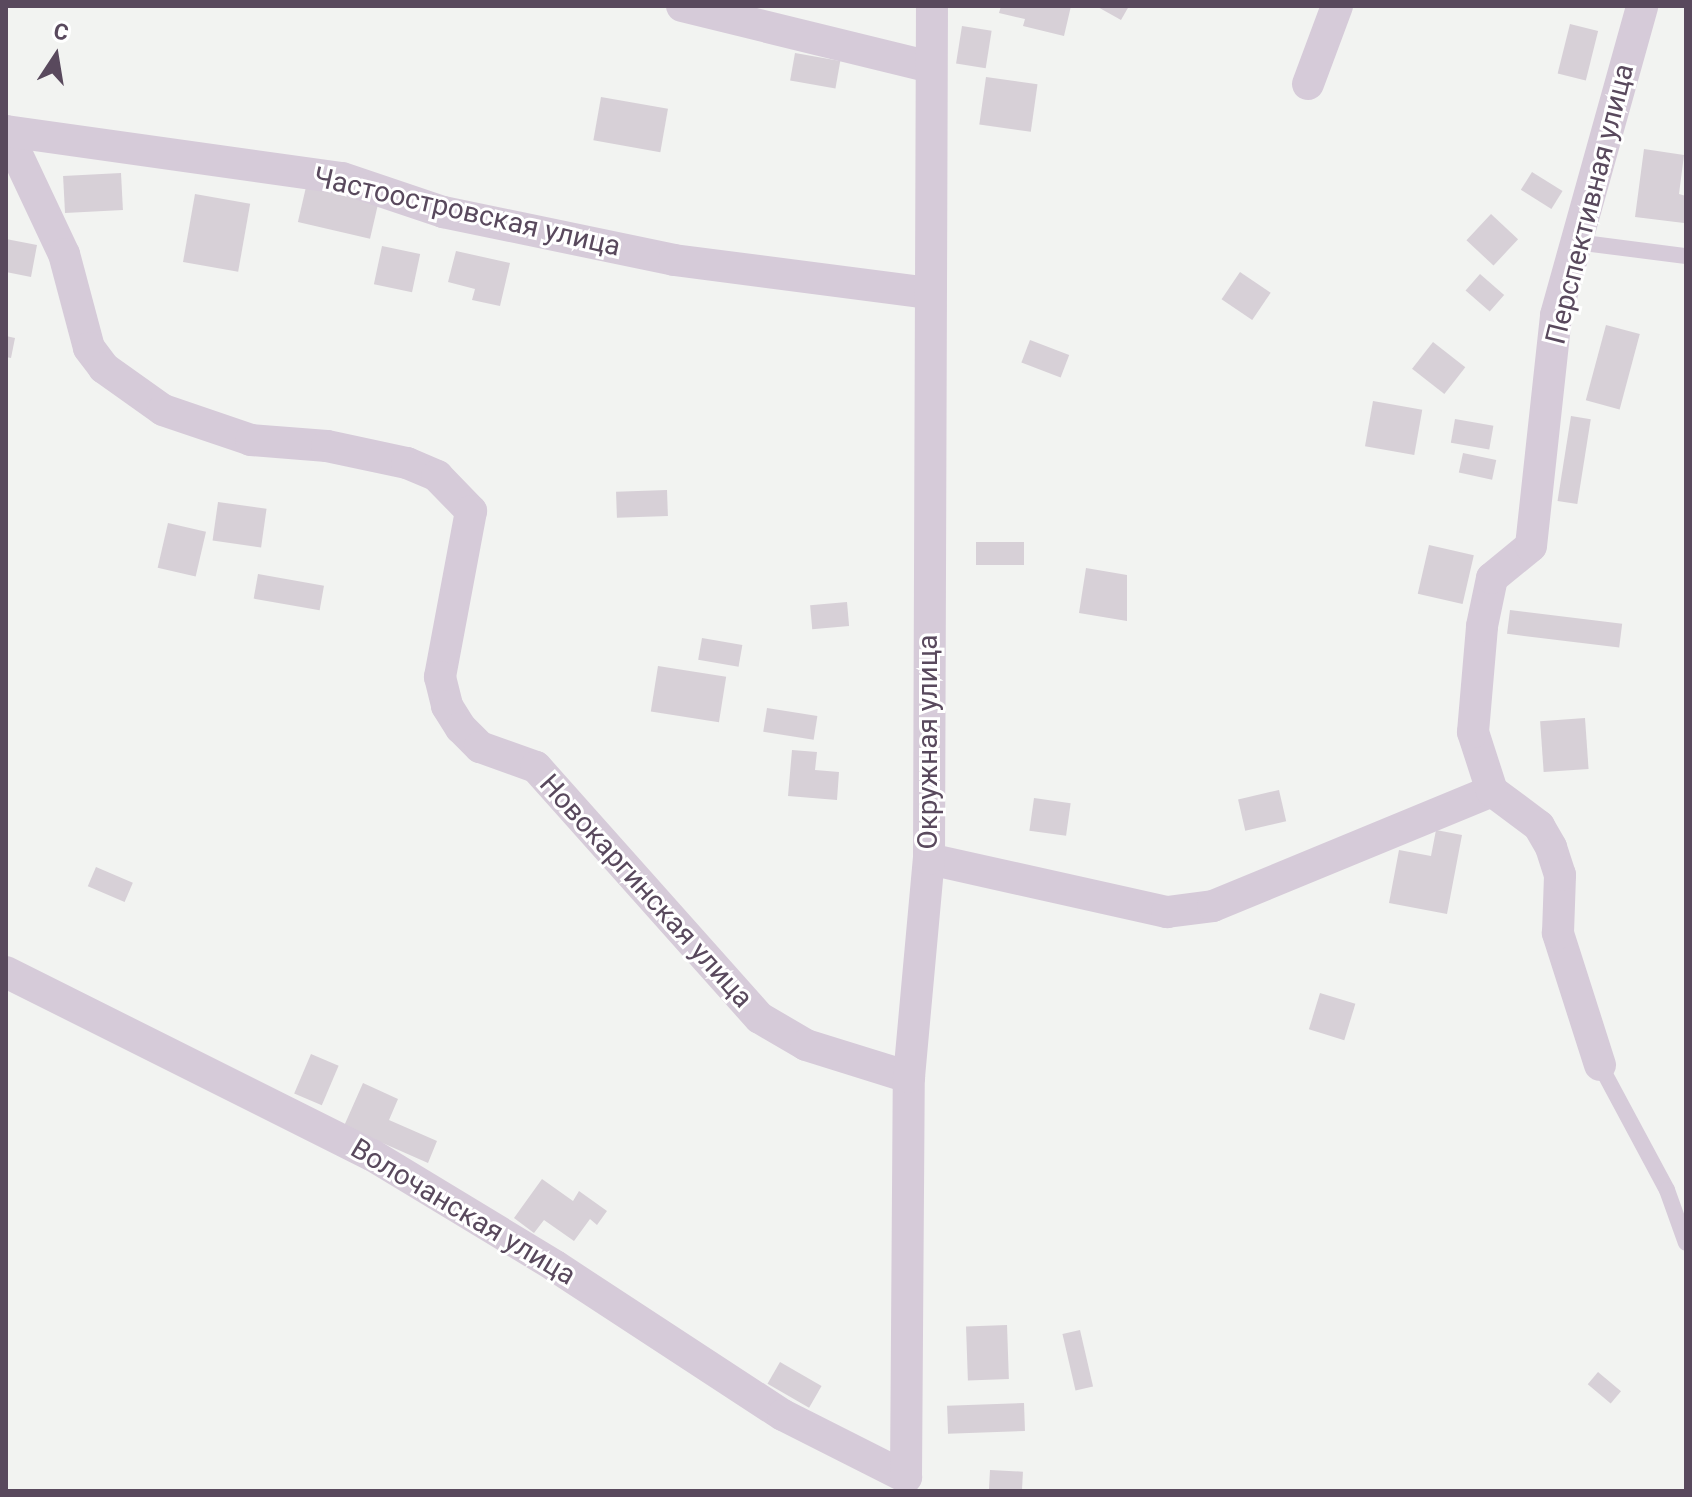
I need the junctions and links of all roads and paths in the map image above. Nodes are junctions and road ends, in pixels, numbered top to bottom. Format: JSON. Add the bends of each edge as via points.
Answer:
{"nodes":[{"id":1,"x":682,"y":6,"type":"edge"},
{"id":2,"x":932,"y":6,"type":"edge"},
{"id":3,"x":1337,"y":6,"type":"edge"},
{"id":4,"x":1642,"y":6,"type":"edge"},
{"id":5,"x":931,"y":67,"type":"junction"},
{"id":6,"x":1308,"y":84,"type":"dead end"},
{"id":7,"x":6,"y":131,"type":"edge"},
{"id":8,"x":1576,"y":242,"type":"junction"},
{"id":9,"x":1686,"y":256,"type":"edge"},
{"id":10,"x":928,"y":293,"type":"junction"},
{"id":11,"x":1492,"y":791,"type":"junction"},
{"id":12,"x":929,"y":859,"type":"junction"},
{"id":13,"x":6,"y":972,"type":"edge"},
{"id":14,"x":1600,"y":1065,"type":"joint"},
{"id":15,"x":909,"y":1077,"type":"junction"},
{"id":16,"x":1686,"y":1243,"type":"edge"},
{"id":17,"x":906,"y":1484,"type":"edge"}],
"edges":[{"from":1,"to":5,"type":"street"},
{"from":2,"to":5,"type":"street","name":"Окружная улица"},
{"from":3,"to":6,"type":"street"},
{"from":4,"to":8,"type":"street","name":"Перспективная улица"},
{"from":5,"to":10,"type":"street","name":"Окружная улица"},
{"from":7,"to":10,"type":"street","name":"Частоостровская улица","via":[[342,178],[443,212],[674,260]]},
{"from":7,"to":15,"type":"street","name":"Новокаргинская улица","via":[[64,254],[89,348],[104,368],[163,410],[251,440],[327,446],[407,463],[437,476],[471,511],[440,677],[447,706],[461,728],[480,747],[536,767],[760,1018],[806,1045]]},
{"from":8,"to":9,"type":"lane"},
{"from":8,"to":11,"type":"street","name":"Перспективная улица","via":[[1556,315],[1531,546],[1492,578],[1482,626],[1473,732]]},
{"from":10,"to":12,"type":"street","name":"Окружная улица"},
{"from":11,"to":12,"type":"street","via":[[1213,906],[1167,912]]},
{"from":11,"to":14,"type":"street","via":[[1539,826],[1551,847],[1560,875],[1558,933]]},
{"from":12,"to":15,"type":"street","name":"Окружная улица"},
{"from":13,"to":17,"type":"street","name":"Волочанская улица","via":[[372,1155],[555,1266],[783,1415]]},
{"from":14,"to":16,"type":"lane","via":[[1667,1190]]},
{"from":15,"to":17,"type":"street","name":"Окружная улица"}]}
